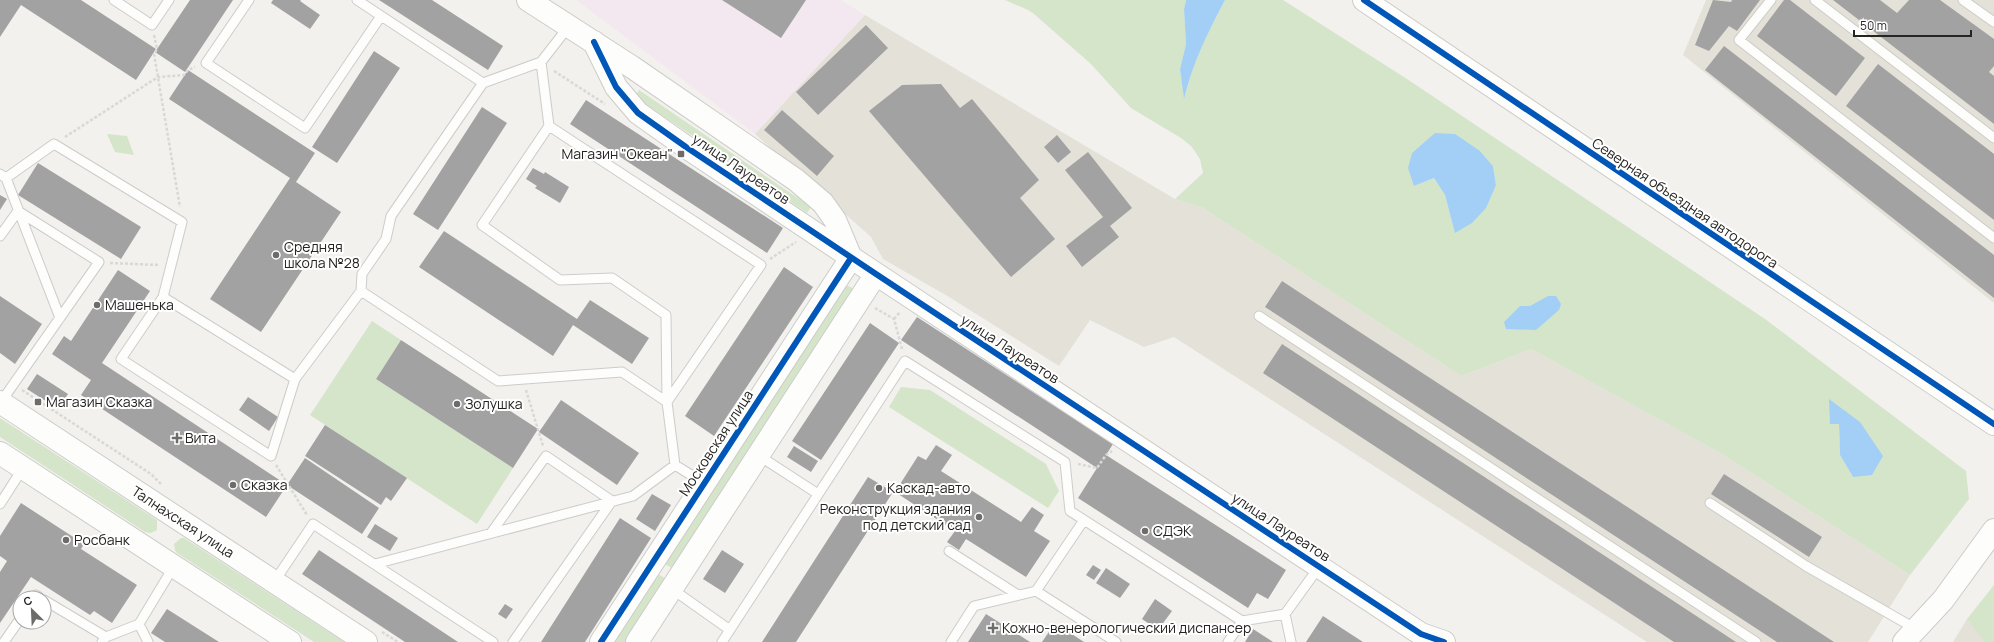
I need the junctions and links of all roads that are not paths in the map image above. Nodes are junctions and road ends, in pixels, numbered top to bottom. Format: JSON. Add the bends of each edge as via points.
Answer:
{"nodes":[{"id":1,"x":114,"y":0,"type":"edge"},
{"id":2,"x":169,"y":0,"type":"edge"},
{"id":3,"x":248,"y":0,"type":"edge"},
{"id":4,"x":356,"y":0,"type":"edge"},
{"id":5,"x":528,"y":0,"type":"edge"},
{"id":6,"x":1364,"y":0,"type":"edge"},
{"id":7,"x":1771,"y":0,"type":"edge"},
{"id":8,"x":1816,"y":0,"type":"edge"},
{"id":9,"x":1962,"y":0,"type":"edge"},
{"id":10,"x":381,"y":16,"type":"junction"},
{"id":11,"x":1994,"y":22,"type":"edge"},
{"id":12,"x":569,"y":26,"type":"junction"},
{"id":13,"x":594,"y":42,"type":"junction"},
{"id":14,"x":541,"y":62,"type":"junction"},
{"id":15,"x":484,"y":83,"type":"junction"},
{"id":16,"x":549,"y":126,"type":"junction"},
{"id":17,"x":1994,"y":138,"type":"edge"},
{"id":18,"x":3,"y":176,"type":"edge"},
{"id":19,"x":18,"y":211,"type":"junction"},
{"id":20,"x":0,"y":236,"type":"edge"},
{"id":21,"x":1994,"y":238,"type":"edge"},
{"id":22,"x":851,"y":258,"type":"junction"},
{"id":23,"x":876,"y":274,"type":"junction"},
{"id":24,"x":361,"y":292,"type":"junction"},
{"id":25,"x":163,"y":297,"type":"junction"},
{"id":26,"x":1258,"y":316,"type":"dead end"},
{"id":27,"x":60,"y":318,"type":"junction"},
{"id":28,"x":295,"y":379,"type":"junction"},
{"id":29,"x":0,"y":402,"type":"edge"},
{"id":30,"x":667,"y":402,"type":"junction"},
{"id":31,"x":1972,"y":410,"type":"junction"},
{"id":32,"x":1994,"y":424,"type":"edge"},
{"id":33,"x":1994,"y":438,"type":"edge"},
{"id":34,"x":0,"y":453,"type":"edge"},
{"id":35,"x":758,"y":455,"type":"junction"},
{"id":36,"x":675,"y":465,"type":"junction"},
{"id":37,"x":23,"y":468,"type":"junction"},
{"id":38,"x":704,"y":484,"type":"junction"},
{"id":39,"x":818,"y":494,"type":"junction"},
{"id":40,"x":612,"y":500,"type":"junction"},
{"id":41,"x":1710,"y":503,"type":"dead end"},
{"id":42,"x":0,"y":504,"type":"edge"},
{"id":43,"x":1084,"y":520,"type":"junction"},
{"id":44,"x":1994,"y":530,"type":"edge"},
{"id":45,"x":491,"y":533,"type":"junction"},
{"id":46,"x":949,"y":551,"type":"dead end"},
{"id":47,"x":375,"y":564,"type":"junction"},
{"id":48,"x":174,"y":566,"type":"junction"},
{"id":49,"x":1319,"y":567,"type":"junction"},
{"id":50,"x":274,"y":582,"type":"junction"},
{"id":51,"x":672,"y":589,"type":"junction"},
{"id":52,"x":1036,"y":591,"type":"junction"},
{"id":53,"x":1018,"y":595,"type":"junction"},
{"id":54,"x":52,"y":605,"type":"edge"},
{"id":55,"x":1285,"y":614,"type":"junction"},
{"id":56,"x":1242,"y":621,"type":"junction"},
{"id":57,"x":138,"y":624,"type":"junction"},
{"id":58,"x":12,"y":630,"type":"edge"},
{"id":59,"x":730,"y":630,"type":"junction"},
{"id":60,"x":1915,"y":638,"type":"edge"},
{"id":61,"x":104,"y":640,"type":"edge"},
{"id":62,"x":4,"y":642,"type":"edge"},
{"id":63,"x":148,"y":642,"type":"edge"},
{"id":64,"x":290,"y":642,"type":"edge"},
{"id":65,"x":366,"y":642,"type":"edge"},
{"id":66,"x":493,"y":642,"type":"edge"},
{"id":67,"x":513,"y":642,"type":"edge"},
{"id":68,"x":601,"y":642,"type":"edge"},
{"id":69,"x":637,"y":642,"type":"edge"},
{"id":70,"x":722,"y":642,"type":"edge"},
{"id":71,"x":951,"y":642,"type":"edge"},
{"id":72,"x":1116,"y":642,"type":"edge"},
{"id":73,"x":1228,"y":642,"type":"edge"},
{"id":74,"x":1290,"y":642,"type":"edge"},
{"id":75,"x":1444,"y":642,"type":"edge"},
{"id":76,"x":1756,"y":642,"type":"edge"}],
"edges":[{"from":1,"to":2,"type":"lane","via":[[152,25]]},
{"from":3,"to":10,"type":"lane","via":[[206,63],[305,128]]},
{"from":4,"to":10,"type":"lane"},
{"from":5,"to":12,"type":"street","name":"улица Лауреатов"},
{"from":6,"to":31,"type":"street","name":"Северная объездная автодорога"},
{"from":7,"to":21,"type":"lane","via":[[1739,40]]},
{"from":8,"to":17,"type":"lane"},
{"from":9,"to":11,"type":"lane"},
{"from":10,"to":15,"type":"lane"},
{"from":12,"to":13,"type":"street","name":"улица Лауреатов"},
{"from":12,"to":14,"type":"lane"},
{"from":13,"to":22,"type":"street","name":"улица Лауреатов","via":[[616,87],[638,112]]},
{"from":13,"to":22,"type":"street","name":"улица Лауреатов","via":[[725,130],[823,203],[835,220]]},
{"from":14,"to":15,"type":"lane"},
{"from":14,"to":16,"type":"lane"},
{"from":15,"to":24,"type":"lane","via":[[391,216],[386,239],[362,274]]},
{"from":16,"to":30,"type":"lane","via":[[482,225],[560,280],[612,278],[666,315]]},
{"from":16,"to":30,"type":"lane","via":[[761,265]]},
{"from":18,"to":19,"type":"lane"},
{"from":18,"to":25,"type":"lane","via":[[54,144],[182,222]]},
{"from":19,"to":20,"type":"lane"},
{"from":19,"to":27,"type":"lane"},
{"from":19,"to":27,"type":"lane","via":[[99,262]]},
{"from":22,"to":23,"type":"street","name":"улица Лауреатов"},
{"from":22,"to":38,"type":"street","name":"Московская улица"},
{"from":23,"to":35,"type":"street"},
{"from":23,"to":49,"type":"street","name":"улица Лауреатов"},
{"from":24,"to":28,"type":"lane"},
{"from":24,"to":30,"type":"lane","via":[[498,381],[622,372]]},
{"from":25,"to":28,"type":"lane"},
{"from":25,"to":28,"type":"lane","via":[[121,359],[271,456]]},
{"from":26,"to":76,"type":"lane"},
{"from":27,"to":29,"type":"lane"},
{"from":29,"to":50,"type":"street","name":"Талнахская улица"},
{"from":30,"to":36,"type":"lane"},
{"from":31,"to":32,"type":"street","name":"Северная объездная автодорога"},
{"from":31,"to":33,"type":"street"},
{"from":34,"to":37,"type":"street"},
{"from":35,"to":39,"type":"lane"},
{"from":35,"to":51,"type":"street"},
{"from":36,"to":38,"type":"lane"},
{"from":36,"to":40,"type":"lane","via":[[633,496]]},
{"from":37,"to":42,"type":"lane"},
{"from":37,"to":48,"type":"street"},
{"from":38,"to":68,"type":"street","name":"Московская улица"},
{"from":39,"to":43,"type":"lane","via":[[905,361],[1065,462],[1070,511]]},
{"from":39,"to":59,"type":"lane"},
{"from":40,"to":45,"type":"lane"},
{"from":40,"to":45,"type":"lane","via":[[546,456]]},
{"from":40,"to":67,"type":"lane"},
{"from":41,"to":60,"type":"lane"},
{"from":43,"to":52,"type":"lane"},
{"from":43,"to":56,"type":"lane"},
{"from":44,"to":60,"type":"street"},
{"from":45,"to":47,"type":"lane"},
{"from":46,"to":53,"type":"lane"},
{"from":47,"to":50,"type":"lane","via":[[313,524]]},
{"from":47,"to":66,"type":"lane"},
{"from":48,"to":57,"type":"lane"},
{"from":48,"to":64,"type":"street"},
{"from":49,"to":55,"type":"lane"},
{"from":49,"to":75,"type":"street","name":"улица Лауреатов","via":[[1421,634]]},
{"from":50,"to":65,"type":"street","name":"Талнахская улица"},
{"from":51,"to":59,"type":"lane"},
{"from":51,"to":69,"type":"street"},
{"from":52,"to":53,"type":"lane"},
{"from":52,"to":72,"type":"lane"},
{"from":53,"to":71,"type":"lane","via":[[974,606]]},
{"from":54,"to":61,"type":"lane"},
{"from":55,"to":56,"type":"lane"},
{"from":55,"to":74,"type":"lane"},
{"from":56,"to":73,"type":"lane"},
{"from":57,"to":61,"type":"lane"},
{"from":57,"to":63,"type":"lane"},
{"from":58,"to":62,"type":"lane"},
{"from":59,"to":70,"type":"lane"}]}
